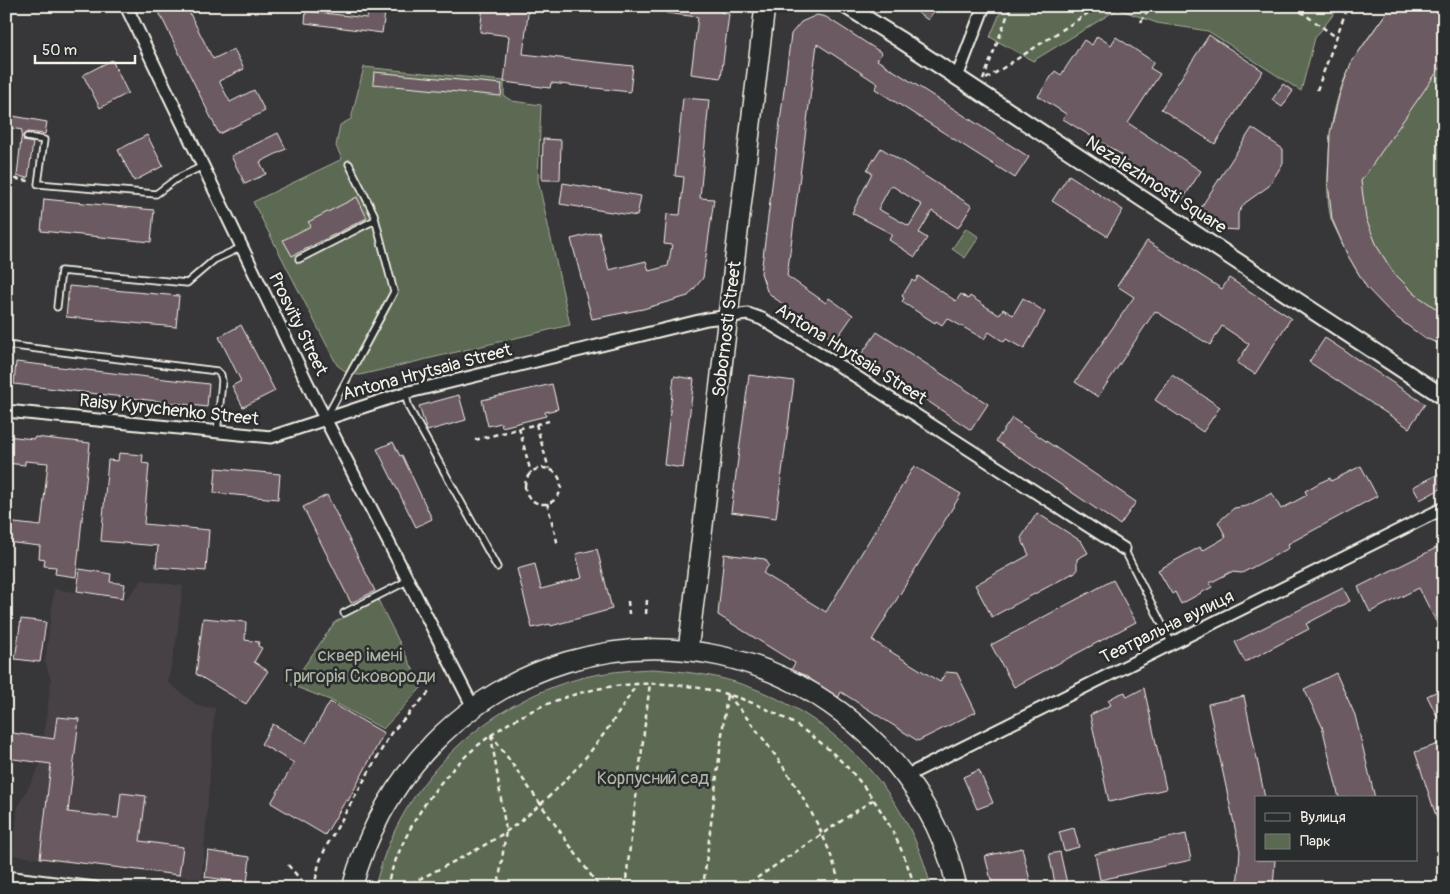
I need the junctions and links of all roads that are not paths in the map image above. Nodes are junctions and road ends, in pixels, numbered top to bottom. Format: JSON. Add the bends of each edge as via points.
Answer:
{"nodes":[{"id":1,"x":126,"y":6,"type":"edge"},
{"id":2,"x":765,"y":6,"type":"edge"},
{"id":3,"x":846,"y":6,"type":"edge"},
{"id":4,"x":984,"y":6,"type":"edge"},
{"id":5,"x":957,"y":77,"type":"junction"},
{"id":6,"x":27,"y":137,"type":"dead end"},
{"id":7,"x":349,"y":164,"type":"dead end"},
{"id":8,"x":203,"y":166,"type":"junction"},
{"id":9,"x":375,"y":220,"type":"junction"},
{"id":10,"x":242,"y":247,"type":"junction"},
{"id":11,"x":299,"y":259,"type":"dead end"},
{"id":12,"x":57,"y":307,"type":"dead end"},
{"id":13,"x":729,"y":316,"type":"junction"},
{"id":14,"x":7,"y":345,"type":"edge"},
{"id":15,"x":6,"y":356,"type":"edge"},
{"id":16,"x":405,"y":393,"type":"junction"},
{"id":17,"x":1444,"y":398,"type":"edge"},
{"id":18,"x":6,"y":411,"type":"edge"},
{"id":19,"x":326,"y":418,"type":"junction"},
{"id":20,"x":217,"y":433,"type":"junction"},
{"id":21,"x":1444,"y":508,"type":"edge"},
{"id":22,"x":1124,"y":549,"type":"joint"},
{"id":23,"x":497,"y":567,"type":"dead end"},
{"id":24,"x":409,"y":580,"type":"junction"},
{"id":25,"x":344,"y":613,"type":"dead end"},
{"id":26,"x":1172,"y":644,"type":"junction"},
{"id":27,"x":688,"y":651,"type":"junction"},
{"id":28,"x":473,"y":707,"type":"junction"},
{"id":29,"x":906,"y":776,"type":"junction"},
{"id":30,"x":6,"y":877,"type":"edge"},
{"id":31,"x":96,"y":888,"type":"edge"},
{"id":32,"x":352,"y":888,"type":"edge"},
{"id":33,"x":957,"y":888,"type":"edge"}],
"edges":[{"from":1,"to":8,"type":"street","name":"Prosvity Street"},
{"from":2,"to":13,"type":"main road","name":"Sobornosti Street"},
{"from":3,"to":5,"type":"street","name":"Nezalezhnosti Square"},
{"from":4,"to":5,"type":"street"},
{"from":5,"to":17,"type":"street","name":"Nezalezhnosti Square"},
{"from":6,"to":8,"type":"lane","via":[[44,140],[38,184],[156,194],[176,179]]},
{"from":7,"to":9,"type":"lane"},
{"from":8,"to":10,"type":"street","name":"Prosvity Street"},
{"from":9,"to":11,"type":"lane"},
{"from":9,"to":19,"type":"lane","via":[[394,292]]},
{"from":10,"to":12,"type":"lane","via":[[214,260],[188,283],[61,271]]},
{"from":10,"to":19,"type":"street","name":"Prosvity Street"},
{"from":13,"to":16,"type":"street","name":"Antona Hrytsaia Street"},
{"from":13,"to":22,"type":"street","name":"Antona Hrytsaia Street","via":[[748,314],[836,362]]},
{"from":13,"to":27,"type":"main road","name":"Sobornosti Street"},
{"from":14,"to":15,"type":"lane"},
{"from":14,"to":20,"type":"lane","via":[[217,372],[222,381]]},
{"from":16,"to":19,"type":"street","name":"Antona Hrytsaia Street"},
{"from":16,"to":23,"type":"lane","via":[[409,408]]},
{"from":18,"to":20,"type":"street","name":"Raisy Kyrychenko Street"},
{"from":19,"to":20,"type":"street","name":"Raisy Kyrychenko Street","via":[[271,437]]},
{"from":19,"to":24,"type":"street","name":"Prosvity Street"},
{"from":21,"to":26,"type":"street","name":"Театральна вулиця"},
{"from":22,"to":26,"type":"lane"},
{"from":24,"to":25,"type":"lane"},
{"from":24,"to":28,"type":"street","name":"Prosvity Street"},
{"from":26,"to":29,"type":"street","name":"Театральна вулиця"},
{"from":27,"to":28,"type":"main road","via":[[632,650],[571,660],[520,679]]},
{"from":27,"to":29,"type":"main road","via":[[745,662],[814,693],[876,742]]},
{"from":28,"to":32,"type":"main road","via":[[426,749],[397,785],[372,827]]},
{"from":29,"to":33,"type":"main road","via":[[940,837]]},
{"from":30,"to":31,"type":"street"}]}
